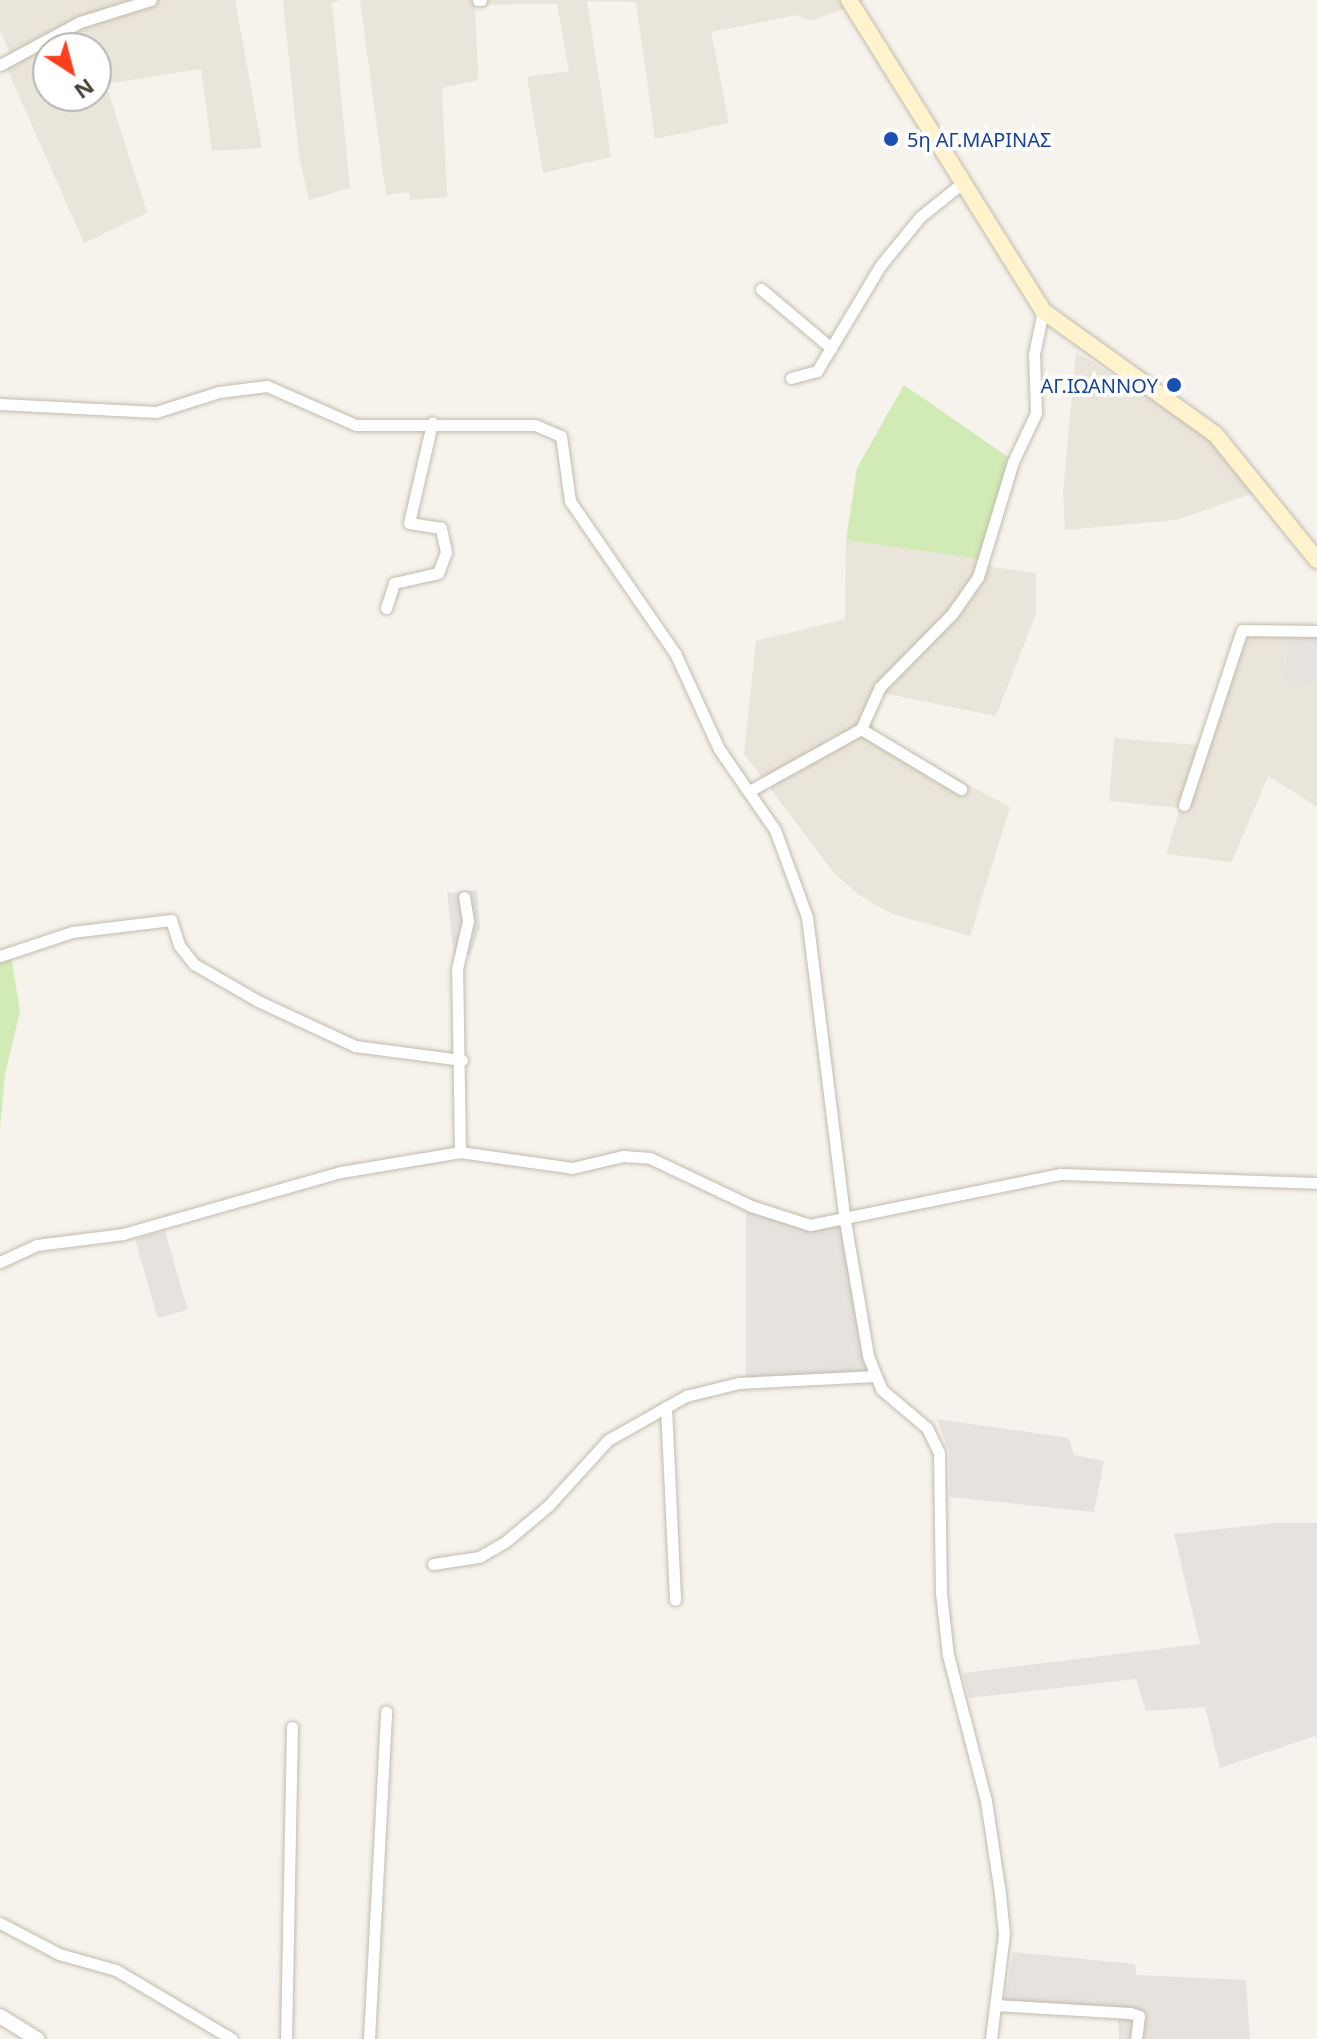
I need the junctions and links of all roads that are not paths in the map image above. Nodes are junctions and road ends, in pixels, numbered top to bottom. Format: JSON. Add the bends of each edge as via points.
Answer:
{"nodes":[{"id":1,"x":151,"y":0,"type":"edge"},
{"id":2,"x":849,"y":0,"type":"edge"},
{"id":3,"x":0,"y":65,"type":"edge"},
{"id":4,"x":961,"y":184,"type":"junction"},
{"id":5,"x":761,"y":289,"type":"dead end"},
{"id":6,"x":1043,"y":311,"type":"junction"},
{"id":7,"x":831,"y":348,"type":"junction"},
{"id":8,"x":791,"y":378,"type":"dead end"},
{"id":9,"x":0,"y":404,"type":"edge"},
{"id":10,"x":432,"y":423,"type":"junction"},
{"id":11,"x":1317,"y":560,"type":"edge"},
{"id":12,"x":386,"y":608,"type":"dead end"},
{"id":13,"x":1317,"y":631,"type":"edge"},
{"id":14,"x":861,"y":729,"type":"junction"},
{"id":15,"x":961,"y":789,"type":"dead end"},
{"id":16,"x":751,"y":790,"type":"junction"},
{"id":17,"x":1184,"y":805,"type":"dead end"},
{"id":18,"x":464,"y":897,"type":"dead end"},
{"id":19,"x":0,"y":956,"type":"edge"},
{"id":20,"x":462,"y":1060,"type":"junction"},
{"id":21,"x":460,"y":1152,"type":"junction"},
{"id":22,"x":1317,"y":1183,"type":"edge"},
{"id":23,"x":845,"y":1221,"type":"junction"},
{"id":24,"x":0,"y":1262,"type":"edge"},
{"id":25,"x":875,"y":1376,"type":"junction"},
{"id":26,"x":666,"y":1407,"type":"junction"},
{"id":27,"x":433,"y":1564,"type":"dead end"},
{"id":28,"x":675,"y":1600,"type":"dead end"},
{"id":29,"x":386,"y":1711,"type":"dead end"},
{"id":30,"x":292,"y":1727,"type":"dead end"},
{"id":31,"x":0,"y":1923,"type":"edge"},
{"id":32,"x":995,"y":2005,"type":"junction"},
{"id":33,"x":0,"y":2016,"type":"edge"},
{"id":34,"x":37,"y":2039,"type":"edge"},
{"id":35,"x":232,"y":2039,"type":"edge"},
{"id":36,"x":286,"y":2039,"type":"edge"},
{"id":37,"x":369,"y":2039,"type":"edge"},
{"id":38,"x":991,"y":2039,"type":"edge"},
{"id":39,"x":1136,"y":2039,"type":"edge"}],
"edges":[{"from":1,"to":3,"type":"street","via":[[80,22]]},
{"from":2,"to":4,"type":"main road"},
{"from":4,"to":6,"type":"main road"},
{"from":4,"to":7,"type":"street","via":[[920,217],[880,266]]},
{"from":5,"to":7,"type":"street"},
{"from":6,"to":11,"type":"main road","via":[[1215,434]]},
{"from":6,"to":14,"type":"street","via":[[1034,354],[1036,413],[1013,462],[987,560],[952,614],[880,687]]},
{"from":7,"to":8,"type":"street","via":[[817,371]]},
{"from":9,"to":10,"type":"street","via":[[156,412],[219,392],[267,386],[356,425]]},
{"from":10,"to":12,"type":"street","via":[[409,523],[441,528],[446,552],[438,573],[394,583]]},
{"from":10,"to":16,"type":"street","via":[[535,425],[561,436],[570,501],[675,653],[719,749]]},
{"from":13,"to":17,"type":"street","via":[[1242,630]]},
{"from":14,"to":15,"type":"street"},
{"from":14,"to":16,"type":"street"},
{"from":16,"to":23,"type":"street","via":[[792,868],[807,917]]},
{"from":18,"to":20,"type":"street","via":[[468,921],[457,969]]},
{"from":19,"to":20,"type":"street","via":[[72,932],[171,920],[179,945],[194,964],[333,1037],[355,1046]]},
{"from":20,"to":21,"type":"street"},
{"from":21,"to":23,"type":"street","via":[[572,1168],[623,1156],[650,1158],[766,1211],[810,1225]]},
{"from":21,"to":24,"type":"street","via":[[341,1172],[123,1234],[37,1245]]},
{"from":22,"to":23,"type":"street","via":[[1061,1174]]},
{"from":23,"to":25,"type":"street"},
{"from":25,"to":26,"type":"street","via":[[827,1374],[715,1386]]},
{"from":25,"to":32,"type":"street","via":[[890,1399],[927,1428],[939,1453],[941,1593],[948,1655],[986,1801],[1000,1894],[1004,1934]]},
{"from":26,"to":27,"type":"street","via":[[608,1440],[548,1506],[505,1542],[479,1557]]},
{"from":26,"to":28,"type":"street"},
{"from":29,"to":37,"type":"street"},
{"from":30,"to":36,"type":"street"},
{"from":31,"to":35,"type":"street","via":[[59,1954],[116,1970]]},
{"from":32,"to":38,"type":"street"},
{"from":32,"to":39,"type":"street","via":[[1130,2013],[1139,2016]]},
{"from":33,"to":34,"type":"street"}]}
